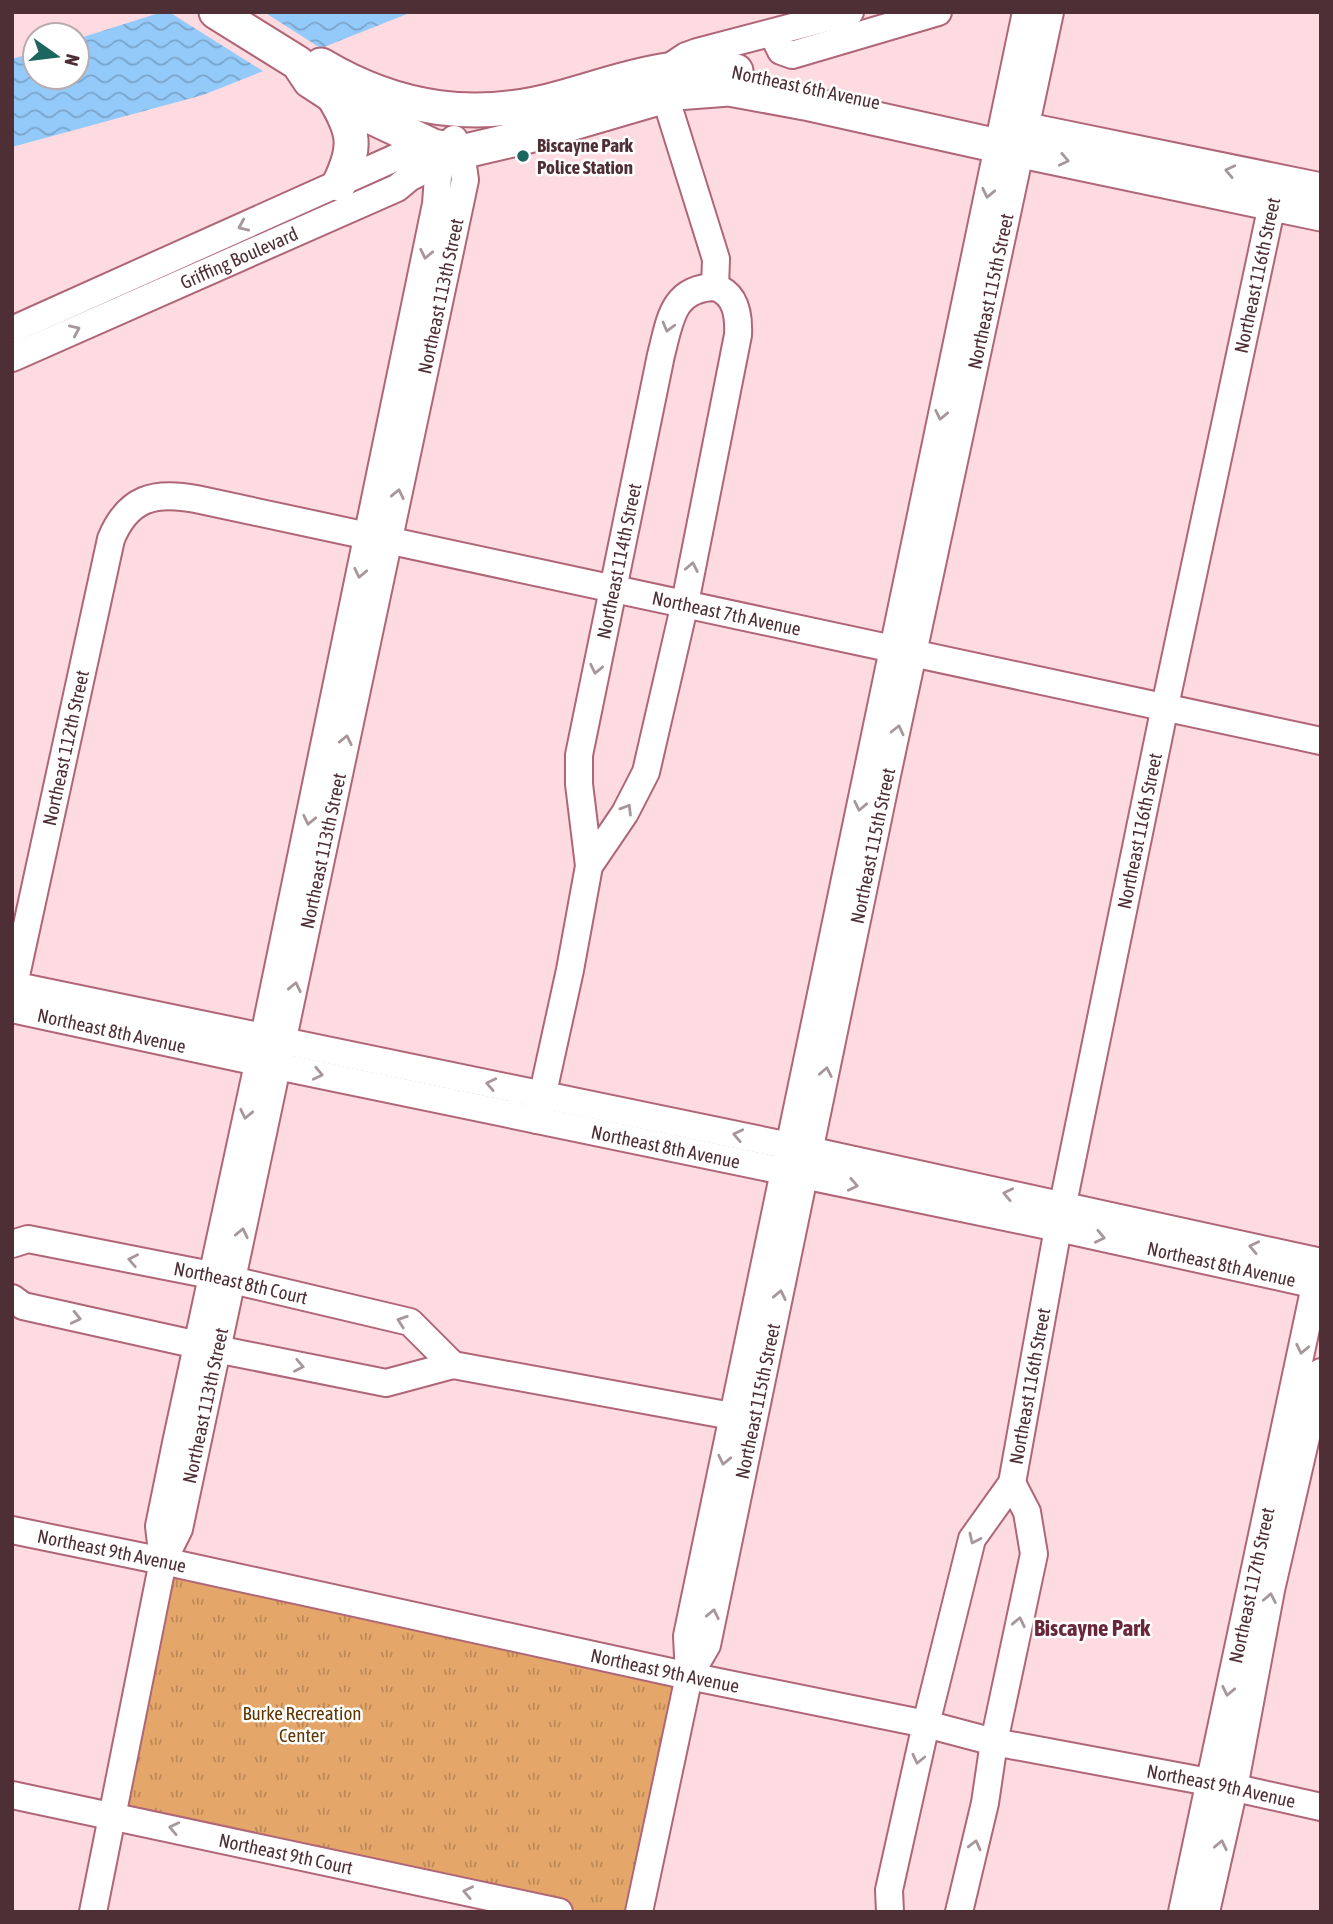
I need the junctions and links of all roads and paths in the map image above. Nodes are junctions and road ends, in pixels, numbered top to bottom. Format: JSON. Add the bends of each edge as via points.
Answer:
{"nodes":[{"id":1,"x":216,"y":12,"type":"edge"},
{"id":2,"x":850,"y":12,"type":"edge"},
{"id":3,"x":938,"y":12,"type":"edge"},
{"id":4,"x":1026,"y":12,"type":"edge"},
{"id":5,"x":1050,"y":12,"type":"edge"},
{"id":6,"x":772,"y":33,"type":"junction"},
{"id":7,"x":298,"y":63,"type":"junction"},
{"id":8,"x":666,"y":82,"type":"junction"},
{"id":9,"x":711,"y":89,"type":"joint"},
{"id":10,"x":333,"y":96,"type":"junction"},
{"id":11,"x":415,"y":104,"type":"junction"},
{"id":12,"x":481,"y":111,"type":"junction"},
{"id":13,"x":1012,"y":138,"type":"junction"},
{"id":14,"x":447,"y":150,"type":"junction"},
{"id":15,"x":339,"y":184,"type":"junction"},
{"id":16,"x":397,"y":188,"type":"junction"},
{"id":17,"x":1321,"y":190,"type":"edge"},
{"id":18,"x":1275,"y":193,"type":"junction"},
{"id":19,"x":434,"y":214,"type":"junction"},
{"id":20,"x":1321,"y":214,"type":"edge"},
{"id":21,"x":715,"y":287,"type":"junction"},
{"id":22,"x":111,"y":300,"type":"junction"},
{"id":23,"x":12,"y":330,"type":"edge"},
{"id":24,"x":12,"y":358,"type":"edge"},
{"id":25,"x":132,"y":507,"type":"joint"},
{"id":26,"x":378,"y":540,"type":"junction"},
{"id":27,"x":613,"y":588,"type":"junction"},
{"id":28,"x":685,"y":603,"type":"junction"},
{"id":29,"x":904,"y":650,"type":"junction"},
{"id":30,"x":1165,"y":706,"type":"junction"},
{"id":31,"x":1321,"y":741,"type":"edge"},
{"id":32,"x":589,"y":866,"type":"junction"},
{"id":33,"x":13,"y":993,"type":"edge"},
{"id":34,"x":270,"y":1051,"type":"junction"},
{"id":35,"x":540,"y":1107,"type":"junction"},
{"id":36,"x":797,"y":1161,"type":"junction"},
{"id":37,"x":1060,"y":1217,"type":"junction"},
{"id":38,"x":12,"y":1244,"type":"edge"},
{"id":39,"x":1320,"y":1271,"type":"edge"},
{"id":40,"x":222,"y":1278,"type":"junction"},
{"id":41,"x":12,"y":1298,"type":"edge"},
{"id":42,"x":207,"y":1347,"type":"junction"},
{"id":43,"x":453,"y":1365,"type":"junction"},
{"id":44,"x":1321,"y":1372,"type":"edge"},
{"id":45,"x":743,"y":1418,"type":"junction"},
{"id":46,"x":1012,"y":1483,"type":"junction"},
{"id":47,"x":12,"y":1530,"type":"edge"},
{"id":48,"x":163,"y":1561,"type":"junction"},
{"id":49,"x":689,"y":1676,"type":"junction"},
{"id":50,"x":926,"y":1724,"type":"junction"},
{"id":51,"x":994,"y":1742,"type":"junction"},
{"id":52,"x":1221,"y":1785,"type":"junction"},
{"id":53,"x":12,"y":1795,"type":"edge"},
{"id":54,"x":1321,"y":1807,"type":"edge"},
{"id":55,"x":112,"y":1815,"type":"junction"},
{"id":56,"x":93,"y":1912,"type":"edge"},
{"id":57,"x":559,"y":1912,"type":"edge"},
{"id":58,"x":639,"y":1912,"type":"edge"},
{"id":59,"x":890,"y":1912,"type":"edge"},
{"id":60,"x":959,"y":1912,"type":"edge"},
{"id":61,"x":1182,"y":1912,"type":"edge"},
{"id":62,"x":1206,"y":1912,"type":"edge"}],
"edges":[{"from":1,"to":7,"type":"main road","name":"Northeast 6th Avenue"},
{"from":2,"to":6,"type":"street","name":"Griffing Boulevard"},
{"from":3,"to":6,"type":"street","via":[[792,55],[781,51]]},
{"from":4,"to":13,"type":"street","name":"Northeast 115th Street"},
{"from":5,"to":13,"type":"street","name":"Northeast 115th Street"},
{"from":6,"to":8,"type":"street","name":"Griffing Boulevard","via":[[686,56]]},
{"from":7,"to":10,"type":"main road","name":"Northeast 6th Avenue","via":[[310,81]]},
{"from":7,"to":11,"type":"main road","name":"Northeast 6th Avenue","via":[[319,64],[349,81]]},
{"from":8,"to":9,"type":"main road","name":"Griffing Boulevard"},
{"from":8,"to":12,"type":"main road","name":"Northeast 6th Avenue","via":[[650,72],[535,104]]},
{"from":8,"to":13,"type":"main road","name":"Northeast 6th Avenue","via":[[702,67],[725,69],[932,114]]},
{"from":8,"to":14,"type":"main road","name":"Griffing Boulevard","via":[[529,136]]},
{"from":8,"to":21,"type":"street","via":[[716,259]]},
{"from":9,"to":13,"type":"main road","name":"Northeast 6th Avenue"},
{"from":10,"to":14,"type":"main road","name":"Northeast 6th Avenue"},
{"from":10,"to":15,"type":"main road","via":[[352,139]]},
{"from":11,"to":12,"type":"main road","name":"Northeast 6th Avenue"},
{"from":11,"to":14,"type":"main road"},
{"from":12,"to":14,"type":"main road","name":"Griffing Boulevard","via":[[472,127]]},
{"from":13,"to":18,"type":"main road","name":"Northeast 6th Avenue"},
{"from":13,"to":29,"type":"street","name":"Northeast 115th Street"},
{"from":14,"to":15,"type":"street","name":"Griffing Boulevard","via":[[395,159]]},
{"from":14,"to":16,"type":"street","name":"Griffing Boulevard"},
{"from":14,"to":19,"type":"street","name":"Northeast 113th Street"},
{"from":26,"to":14,"type":"street","name":"Northeast 113th Street","one_way":true,"via":[[465,180]]},
{"from":15,"to":22,"type":"street","name":"Griffing Boulevard","one_way":true},
{"from":16,"to":19,"type":"street","via":[[424,195]]},
{"from":16,"to":22,"type":"street","name":"Griffing Boulevard"},
{"from":17,"to":18,"type":"main road","name":"Northeast 6th Avenue"},
{"from":18,"to":20,"type":"main road","name":"Northeast 6th Avenue"},
{"from":18,"to":30,"type":"street","name":"Northeast 116th Street"},
{"from":19,"to":26,"type":"street","name":"Northeast 113th Street","one_way":true},
{"from":21,"to":27,"type":"street","name":"Northeast 114th Street","one_way":true,"via":[[684,295],[672,314]]},
{"from":28,"to":21,"type":"street","name":"Northeast 114th Street","one_way":true,"via":[[738,335],[732,299]]},
{"from":22,"to":23,"type":"street","name":"Griffing Boulevard"},
{"from":24,"to":22,"type":"street","name":"Griffing Boulevard","one_way":true},
{"from":25,"to":26,"type":"street","name":"Northeast 7th Avenue","via":[[154,496],[179,495]]},
{"from":25,"to":33,"type":"street","name":"Northeast 112th Street","via":[[116,527],[109,547]]},
{"from":26,"to":27,"type":"street","name":"Northeast 7th Avenue"},
{"from":26,"to":34,"type":"street","name":"Northeast 113th Street"},
{"from":27,"to":28,"type":"street","name":"Northeast 7th Avenue"},
{"from":27,"to":32,"type":"street","name":"Northeast 114th Street","one_way":true,"via":[[579,755]]},
{"from":28,"to":29,"type":"street","name":"Northeast 7th Avenue"},
{"from":32,"to":28,"type":"street","name":"Northeast 114th Street","one_way":true,"via":[[646,772]]},
{"from":29,"to":30,"type":"street","name":"Northeast 7th Avenue"},
{"from":29,"to":36,"type":"street","name":"Northeast 115th Street"},
{"from":30,"to":31,"type":"street","name":"Northeast 7th Avenue"},
{"from":30,"to":37,"type":"street","name":"Northeast 116th Street"},
{"from":32,"to":35,"type":"street","name":"Northeast 114th Street"},
{"from":33,"to":34,"type":"street","name":"Northeast 8th Avenue"},
{"from":34,"to":35,"type":"street","name":"Northeast 8th Avenue"},
{"from":34,"to":40,"type":"street","name":"Northeast 113th Street"},
{"from":35,"to":36,"type":"street","name":"Northeast 8th Avenue"},
{"from":36,"to":37,"type":"street","name":"Northeast 8th Avenue"},
{"from":36,"to":45,"type":"street","name":"Northeast 115th Street"},
{"from":37,"to":39,"type":"street","name":"Northeast 8th Avenue"},
{"from":37,"to":46,"type":"street","name":"Northeast 116th Street"},
{"from":40,"to":38,"type":"street","name":"Northeast 8th Court","one_way":true,"via":[[28,1239]]},
{"from":39,"to":52,"type":"street","name":"Northeast 117th Street","one_way":true},
{"from":40,"to":42,"type":"street","name":"Northeast 113th Street"},
{"from":43,"to":40,"type":"street","name":"Northeast 8th Court","one_way":true,"via":[[410,1322]]},
{"from":41,"to":42,"type":"street","one_way":true,"via":[[23,1306]]},
{"from":42,"to":43,"type":"street","one_way":true,"via":[[386,1383]]},
{"from":42,"to":48,"type":"street","name":"Northeast 113th Street","via":[[159,1527]]},
{"from":43,"to":45,"type":"street"},
{"from":52,"to":44,"type":"street","name":"Northeast 117th Street","one_way":true},
{"from":45,"to":49,"type":"street","name":"Northeast 115th Street","via":[[687,1636]]},
{"from":46,"to":50,"type":"street","name":"Northeast 116th Street","one_way":true,"via":[[972,1539]]},
{"from":51,"to":46,"type":"street","name":"Northeast 116th Street","one_way":true,"via":[[1034,1554],[1027,1512]]},
{"from":47,"to":48,"type":"street","name":"Northeast 9th Avenue"},
{"from":48,"to":49,"type":"street","name":"Northeast 9th Avenue"},
{"from":48,"to":55,"type":"street","name":"Northeast 113th Street"},
{"from":49,"to":50,"type":"street","name":"Northeast 9th Avenue"},
{"from":49,"to":58,"type":"street","name":"Northeast 115th Street"},
{"from":50,"to":51,"type":"street","name":"Northeast 9th Avenue"},
{"from":50,"to":59,"type":"street","name":"Northeast 116th Street","one_way":true,"via":[[889,1890]]},
{"from":51,"to":52,"type":"street","name":"Northeast 9th Avenue"},
{"from":60,"to":51,"type":"street","name":"Northeast 116th Street","one_way":true},
{"from":52,"to":54,"type":"street","name":"Northeast 9th Avenue"},
{"from":52,"to":61,"type":"street","name":"Northeast 117th Street"},
{"from":62,"to":52,"type":"street","name":"Northeast 117th Street","one_way":true},
{"from":53,"to":55,"type":"street","name":"Northeast 9th Court"},
{"from":55,"to":56,"type":"street","name":"Northeast 113th Street"},
{"from":57,"to":55,"type":"street","name":"Northeast 9th Court","one_way":true}]}
